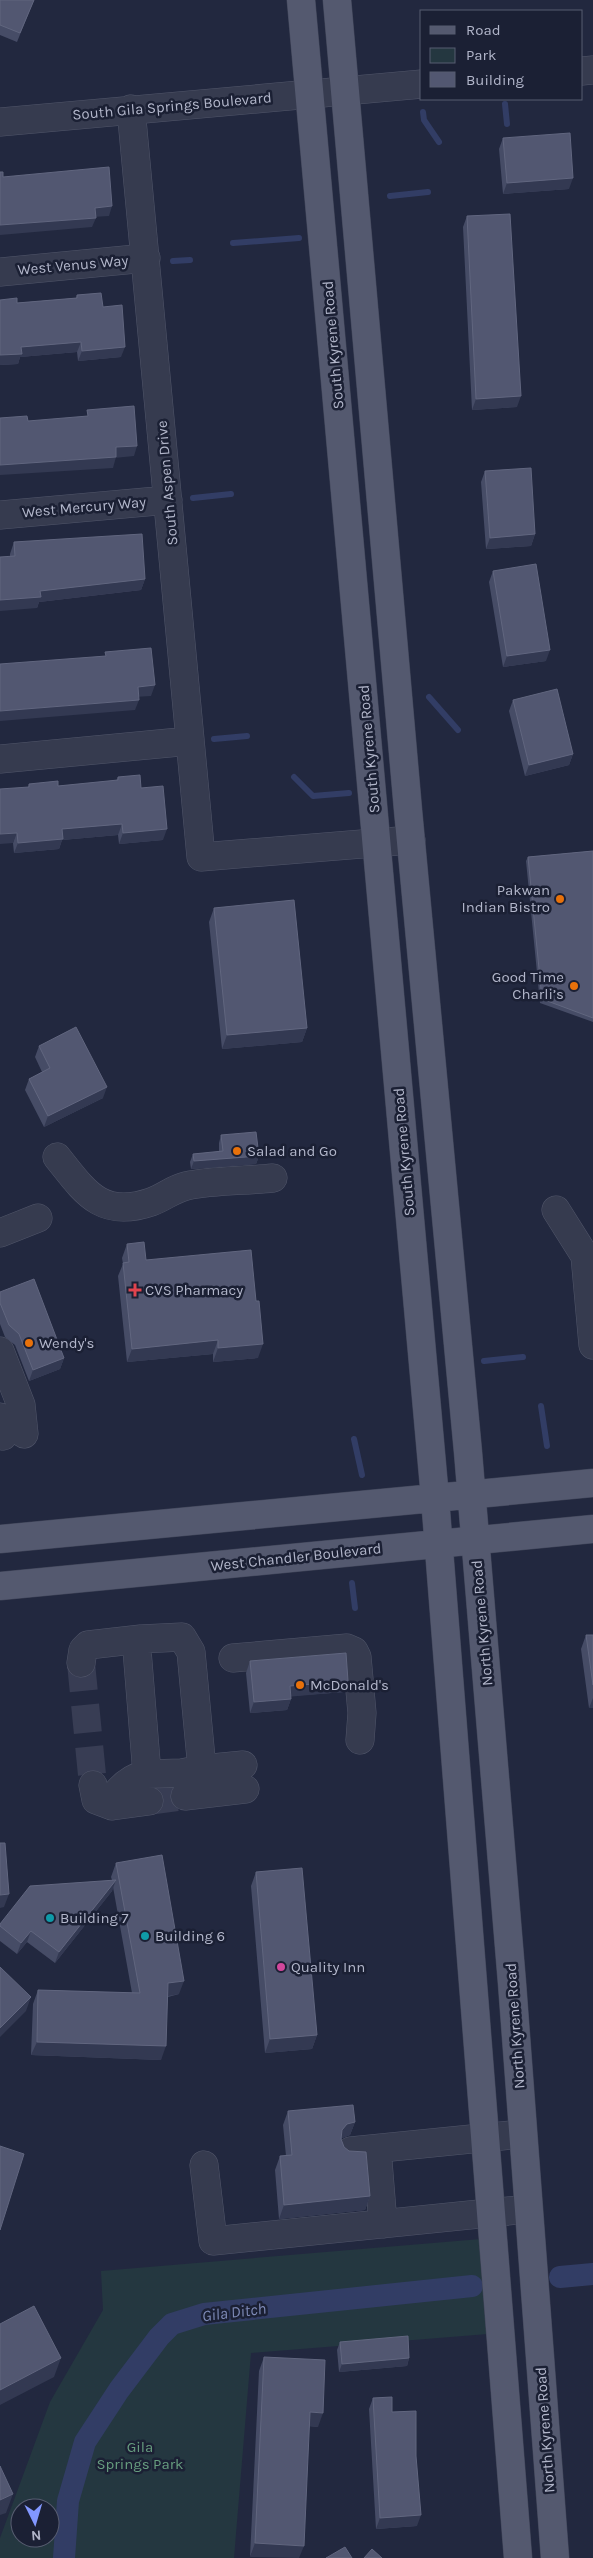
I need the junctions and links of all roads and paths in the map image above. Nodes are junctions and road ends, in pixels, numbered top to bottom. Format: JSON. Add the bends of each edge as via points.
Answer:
{"nodes":[{"id":1,"x":301,"y":0,"type":"edge"},
{"id":2,"x":337,"y":0,"type":"edge"},
{"id":3,"x":420,"y":84,"type":"edge"},
{"id":4,"x":345,"y":91,"type":"junction"},
{"id":5,"x":309,"y":94,"type":"junction"},
{"id":6,"x":131,"y":109,"type":"junction"},
{"id":7,"x":0,"y":122,"type":"edge"},
{"id":8,"x":146,"y":258,"type":"junction"},
{"id":9,"x":0,"y":272,"type":"edge"},
{"id":10,"x":168,"y":500,"type":"junction"},
{"id":11,"x":0,"y":515,"type":"edge"},
{"id":12,"x":190,"y":741,"type":"junction"},
{"id":13,"x":0,"y":759,"type":"edge"},
{"id":14,"x":411,"y":840,"type":"junction"},
{"id":15,"x":376,"y":842,"type":"junction"},
{"id":16,"x":434,"y":1083,"type":"junction"},
{"id":17,"x":404,"y":1155,"type":"junction"},
{"id":18,"x":57,"y":1157,"type":"dead end"},
{"id":19,"x":273,"y":1178,"type":"dead end"},
{"id":20,"x":556,"y":1210,"type":"dead end"},
{"id":21,"x":38,"y":1218,"type":"dead end"},
{"id":22,"x":0,"y":1233,"type":"edge"},
{"id":23,"x":593,"y":1346,"type":"edge"},
{"id":24,"x":0,"y":1351,"type":"edge"},
{"id":25,"x":9,"y":1429,"type":"edge"},
{"id":26,"x":593,"y":1483,"type":"edge"},
{"id":27,"x":471,"y":1495,"type":"junction"},
{"id":28,"x":435,"y":1498,"type":"junction"},
{"id":29,"x":593,"y":1529,"type":"edge"},
{"id":30,"x":0,"y":1539,"type":"edge"},
{"id":31,"x":475,"y":1540,"type":"junction"},
{"id":32,"x":438,"y":1544,"type":"junction"},
{"id":33,"x":0,"y":1586,"type":"edge"},
{"id":34,"x":141,"y":1639,"type":"junction"},
{"id":35,"x":233,"y":1658,"type":"dead end"},
{"id":36,"x":81,"y":1662,"type":"tunnel mouth"},
{"id":37,"x":360,"y":1740,"type":"dead end"},
{"id":38,"x":202,"y":1769,"type":"junction"},
{"id":39,"x":147,"y":1774,"type":"junction"},
{"id":40,"x":93,"y":1785,"type":"tunnel mouth"},
{"id":41,"x":185,"y":1796,"type":"tunnel mouth"},
{"id":42,"x":148,"y":1801,"type":"tunnel mouth"},
{"id":43,"x":112,"y":1806,"type":"junction"},
{"id":44,"x":522,"y":2134,"type":"junction"},
{"id":45,"x":484,"y":2138,"type":"junction"},
{"id":46,"x":204,"y":2166,"type":"dead end"},
{"id":47,"x":528,"y":2209,"type":"junction"},
{"id":48,"x":490,"y":2213,"type":"junction"},
{"id":49,"x":383,"y":2224,"type":"junction"},
{"id":50,"x":518,"y":2558,"type":"edge"},
{"id":51,"x":555,"y":2558,"type":"edge"}],
"edges":[{"from":1,"to":5,"type":"main road","name":"South Kyrene Road"},
{"from":2,"to":4,"type":"main road"},
{"from":3,"to":4,"type":"street","name":"South Gila Springs Boulevard"},
{"from":4,"to":5,"type":"street","name":"South Gila Springs Boulevard"},
{"from":4,"to":14,"type":"main road"},
{"from":5,"to":6,"type":"street","name":"South Gila Springs Boulevard"},
{"from":5,"to":15,"type":"main road","name":"South Kyrene Road"},
{"from":6,"to":7,"type":"street","name":"South Gila Springs Boulevard"},
{"from":6,"to":8,"type":"street","name":"South Aspen Drive"},
{"from":8,"to":9,"type":"street","name":"West Venus Way"},
{"from":8,"to":10,"type":"street","name":"South Aspen Drive"},
{"from":10,"to":11,"type":"street","name":"West Mercury Way"},
{"from":10,"to":12,"type":"street","name":"South Aspen Drive"},
{"from":12,"to":13,"type":"street"},
{"from":12,"to":15,"type":"street","name":"South Aspen Drive","via":[[201,857]]},
{"from":14,"to":15,"type":"street"},
{"from":14,"to":16,"type":"main road"},
{"from":15,"to":17,"type":"main road","name":"South Kyrene Road"},
{"from":16,"to":17,"type":"main road","via":[[415,1109]]},
{"from":16,"to":27,"type":"main road"},
{"from":17,"to":28,"type":"main road","name":"South Kyrene Road"},
{"from":18,"to":19,"type":"street","via":[[86,1194],[121,1208],[152,1202],[185,1186]]},
{"from":20,"to":23,"type":"street","via":[[585,1256]]},
{"from":21,"to":22,"type":"street"},
{"from":24,"to":25,"type":"street","via":[[20,1405]]},
{"from":26,"to":27,"type":"main road"},
{"from":27,"to":28,"type":"main road"},
{"from":27,"to":31,"type":"main road","name":"North Kyrene Road"},
{"from":28,"to":30,"type":"main road"},
{"from":28,"to":32,"type":"main road"},
{"from":29,"to":31,"type":"main road","name":"West Chandler Boulevard"},
{"from":31,"to":32,"type":"main road","name":"West Chandler Boulevard"},
{"from":31,"to":44,"type":"main road","name":"North Kyrene Road"},
{"from":32,"to":33,"type":"main road","name":"West Chandler Boulevard"},
{"from":32,"to":45,"type":"main road"},
{"from":34,"to":36,"type":"street","via":[[88,1645],[83,1650]]},
{"from":34,"to":38,"type":"street","via":[[182,1637],[191,1652]]},
{"from":34,"to":39,"type":"street","via":[[137,1650]]},
{"from":35,"to":37,"type":"street","via":[[347,1648],[354,1651],[362,1713]]},
{"from":38,"to":39,"type":"street"},
{"from":38,"to":41,"type":"street","via":[[244,1777]]},
{"from":39,"to":43,"type":"street","via":[[130,1780],[112,1798]]},
{"from":40,"to":43,"type":"street","via":[[96,1800]]},
{"from":42,"to":43,"type":"street"},
{"from":44,"to":45,"type":"street"},
{"from":44,"to":47,"type":"main road","name":"North Kyrene Road"},
{"from":45,"to":48,"type":"main road"},
{"from":45,"to":49,"type":"street","via":[[364,2150]]},
{"from":46,"to":49,"type":"street","via":[[213,2241]]},
{"from":47,"to":48,"type":"street"},
{"from":47,"to":51,"type":"main road","name":"North Kyrene Road"},
{"from":48,"to":49,"type":"street"},
{"from":48,"to":50,"type":"main road"}]}
